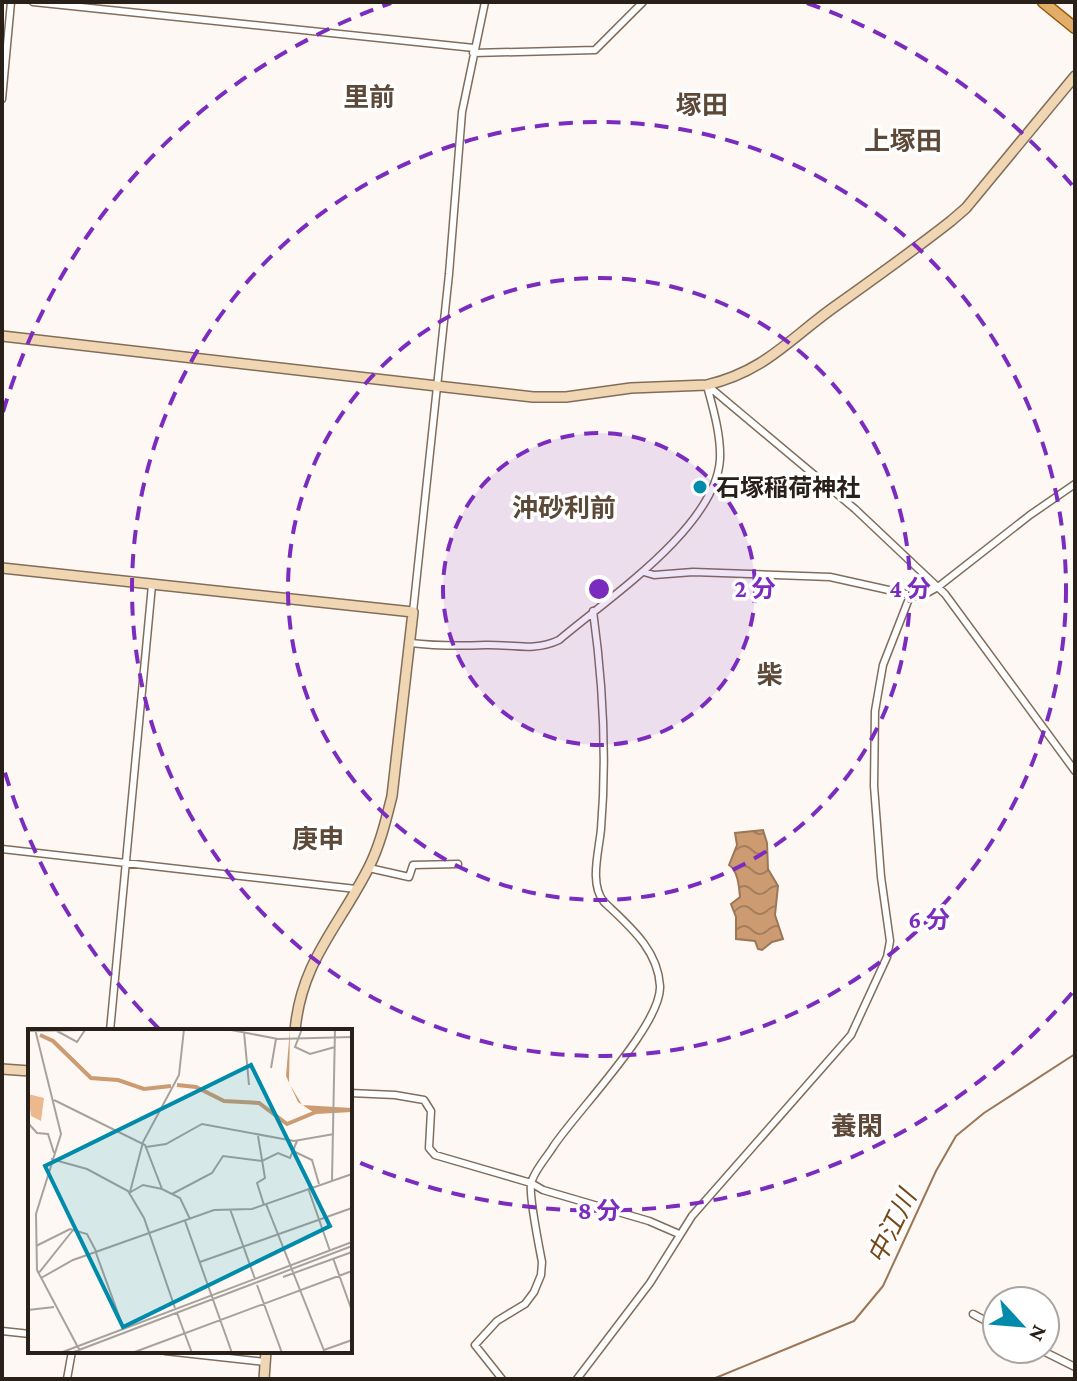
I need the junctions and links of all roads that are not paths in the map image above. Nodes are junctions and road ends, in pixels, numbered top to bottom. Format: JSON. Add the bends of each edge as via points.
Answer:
{"nodes":[{"id":1,"x":11,"y":2,"type":"edge"},
{"id":2,"x":33,"y":2,"type":"edge"},
{"id":3,"x":485,"y":2,"type":"edge"},
{"id":4,"x":643,"y":2,"type":"edge"},
{"id":5,"x":1043,"y":2,"type":"edge"},
{"id":6,"x":1075,"y":28,"type":"edge"},
{"id":7,"x":473,"y":50,"type":"junction"},
{"id":8,"x":1075,"y":76,"type":"edge"},
{"id":9,"x":2,"y":99,"type":"edge"},
{"id":10,"x":2,"y":336,"type":"edge"},
{"id":11,"x":707,"y":385,"type":"junction"},
{"id":12,"x":437,"y":386,"type":"junction"},
{"id":13,"x":1075,"y":484,"type":"edge"},
{"id":14,"x":2,"y":568,"type":"edge"},
{"id":15,"x":644,"y":572,"type":"junction"},
{"id":16,"x":152,"y":585,"type":"junction"},
{"id":17,"x":938,"y":587,"type":"junction"},
{"id":18,"x":910,"y":596,"type":"junction"},
{"id":19,"x":593,"y":611,"type":"junction"},
{"id":20,"x":413,"y":612,"type":"junction"},
{"id":21,"x":410,"y":643,"type":"junction"},
{"id":22,"x":1075,"y":771,"type":"edge"},
{"id":23,"x":2,"y":849,"type":"edge"},
{"id":24,"x":125,"y":863,"type":"junction"},
{"id":25,"x":458,"y":864,"type":"dead end"},
{"id":26,"x":369,"y":868,"type":"junction"},
{"id":27,"x":356,"y":889,"type":"junction"},
{"id":28,"x":110,"y":1029,"type":"edge"},
{"id":29,"x":295,"y":1029,"type":"edge"},
{"id":30,"x":2,"y":1069,"type":"edge"},
{"id":31,"x":28,"y":1071,"type":"edge"},
{"id":32,"x":352,"y":1093,"type":"edge"},
{"id":33,"x":531,"y":1183,"type":"junction"},
{"id":34,"x":679,"y":1234,"type":"junction"},
{"id":35,"x":973,"y":1314,"type":"dead end"},
{"id":36,"x":981,"y":1318,"type":"edge"},
{"id":37,"x":2,"y":1331,"type":"edge"},
{"id":38,"x":28,"y":1334,"type":"edge"},
{"id":39,"x":72,"y":1353,"type":"edge"},
{"id":40,"x":205,"y":1353,"type":"edge"},
{"id":41,"x":266,"y":1356,"type":"edge"},
{"id":42,"x":67,"y":1379,"type":"edge"},
{"id":43,"x":264,"y":1379,"type":"edge"},
{"id":44,"x":502,"y":1379,"type":"edge"},
{"id":45,"x":577,"y":1379,"type":"edge"}],
"edges":[{"from":1,"to":9,"type":"street"},
{"from":2,"to":7,"type":"street"},
{"from":3,"to":7,"type":"street"},
{"from":4,"to":7,"type":"street","via":[[595,50]]},
{"from":5,"to":6,"type":"main road"},
{"from":7,"to":12,"type":"street","via":[[462,112]]},
{"from":8,"to":11,"type":"street","via":[[951,221],[776,355],[743,374]]},
{"from":10,"to":12,"type":"street"},
{"from":11,"to":12,"type":"street","via":[[555,397]]},
{"from":11,"to":15,"type":"street","via":[[720,460],[714,482],[675,540]]},
{"from":11,"to":17,"type":"street","via":[[855,509]]},
{"from":12,"to":20,"type":"street"},
{"from":13,"to":17,"type":"street"},
{"from":14,"to":16,"type":"street"},
{"from":15,"to":18,"type":"street","via":[[830,577]]},
{"from":15,"to":19,"type":"street"},
{"from":16,"to":20,"type":"street"},
{"from":16,"to":24,"type":"street"},
{"from":17,"to":18,"type":"street"},
{"from":17,"to":22,"type":"street"},
{"from":18,"to":34,"type":"street","via":[[883,665],[875,711],[874,786],[890,941],[887,957],[851,1035]]},
{"from":19,"to":21,"type":"street","via":[[559,640],[533,648]]},
{"from":19,"to":33,"type":"street","via":[[604,747],[596,883],[604,902],[641,937],[660,986],[658,1001],[629,1050]]},
{"from":20,"to":21,"type":"street"},
{"from":21,"to":26,"type":"street","via":[[392,796]]},
{"from":23,"to":24,"type":"street"},
{"from":24,"to":27,"type":"street"},
{"from":24,"to":28,"type":"street"},
{"from":25,"to":26,"type":"street","via":[[413,865],[409,877]]},
{"from":26,"to":27,"type":"street"},
{"from":27,"to":29,"type":"street","via":[[310,966]]},
{"from":30,"to":31,"type":"street"},
{"from":32,"to":33,"type":"street","via":[[424,1100],[431,1111],[429,1148],[435,1155]]},
{"from":33,"to":34,"type":"street"},
{"from":33,"to":44,"type":"street","via":[[541,1275],[525,1304],[497,1321],[475,1345]]},
{"from":34,"to":45,"type":"street","via":[[650,1283]]},
{"from":35,"to":36,"type":"street"},
{"from":37,"to":38,"type":"street"},
{"from":39,"to":42,"type":"street"},
{"from":40,"to":41,"type":"street"},
{"from":41,"to":43,"type":"street"}]}
